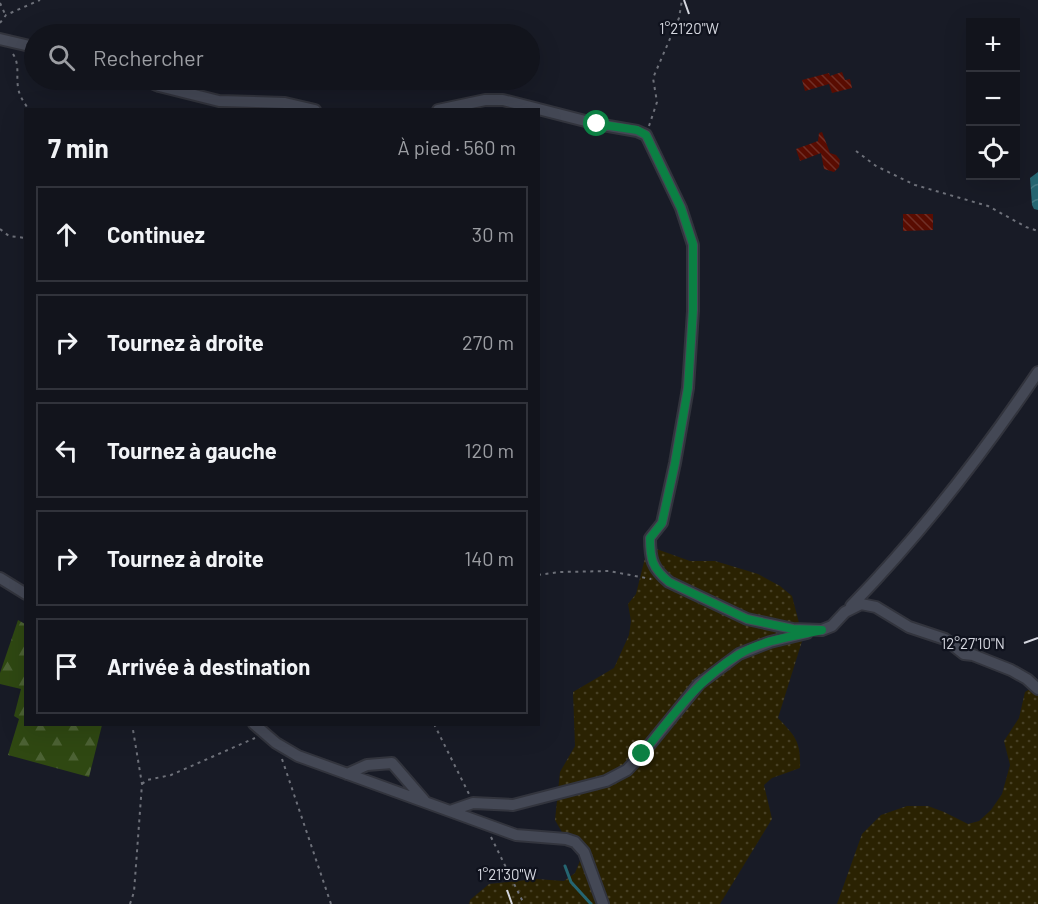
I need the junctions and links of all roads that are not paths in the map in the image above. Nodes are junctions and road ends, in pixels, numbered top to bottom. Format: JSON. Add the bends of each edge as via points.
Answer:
{"nodes":[{"id":1,"x":1,"y":39,"type":"edge"},
{"id":2,"x":24,"y":45,"type":"edge"},
{"id":3,"x":175,"y":90,"type":"edge"},
{"id":4,"x":306,"y":108,"type":"edge"},
{"id":5,"x":447,"y":108,"type":"edge"},
{"id":6,"x":534,"y":108,"type":"edge"},
{"id":7,"x":540,"y":109,"type":"edge"},
{"id":8,"x":1038,"y":372,"type":"edge"},
{"id":9,"x":0,"y":578,"type":"edge"},
{"id":10,"x":24,"y":593,"type":"edge"},
{"id":11,"x":845,"y":612,"type":"junction"},
{"id":12,"x":822,"y":630,"type":"junction"},
{"id":13,"x":1038,"y":689,"type":"edge"},
{"id":14,"x":256,"y":726,"type":"edge"},
{"id":15,"x":347,"y":774,"type":"junction"},
{"id":16,"x":426,"y":802,"type":"junction"},
{"id":17,"x":450,"y":811,"type":"junction"},
{"id":18,"x":603,"y":904,"type":"edge"}],
"edges":[{"from":1,"to":2,"type":"street"},
{"from":3,"to":4,"type":"street","via":[[219,101],[285,103]]},
{"from":5,"to":6,"type":"street","via":[[485,100]]},
{"from":7,"to":12,"type":"street","via":[[646,135],[681,208],[693,244],[688,388],[662,523],[650,538],[650,558],[669,582],[747,619],[793,629]]},
{"from":8,"to":11,"type":"street","via":[[932,518]]},
{"from":9,"to":10,"type":"street"},
{"from":11,"to":12,"type":"street","via":[[832,626]]},
{"from":11,"to":13,"type":"street","via":[[861,603],[876,607],[909,627],[945,639],[964,654],[1011,670]]},
{"from":12,"to":17,"type":"street","via":[[739,654],[699,684],[627,770],[606,781],[513,805],[473,803]]},
{"from":14,"to":15,"type":"street","via":[[298,756]]},
{"from":15,"to":16,"type":"street"},
{"from":15,"to":16,"type":"street","via":[[367,765],[392,763]]},
{"from":16,"to":17,"type":"street"},
{"from":17,"to":18,"type":"street","via":[[516,835],[575,842],[584,852]]}]}
